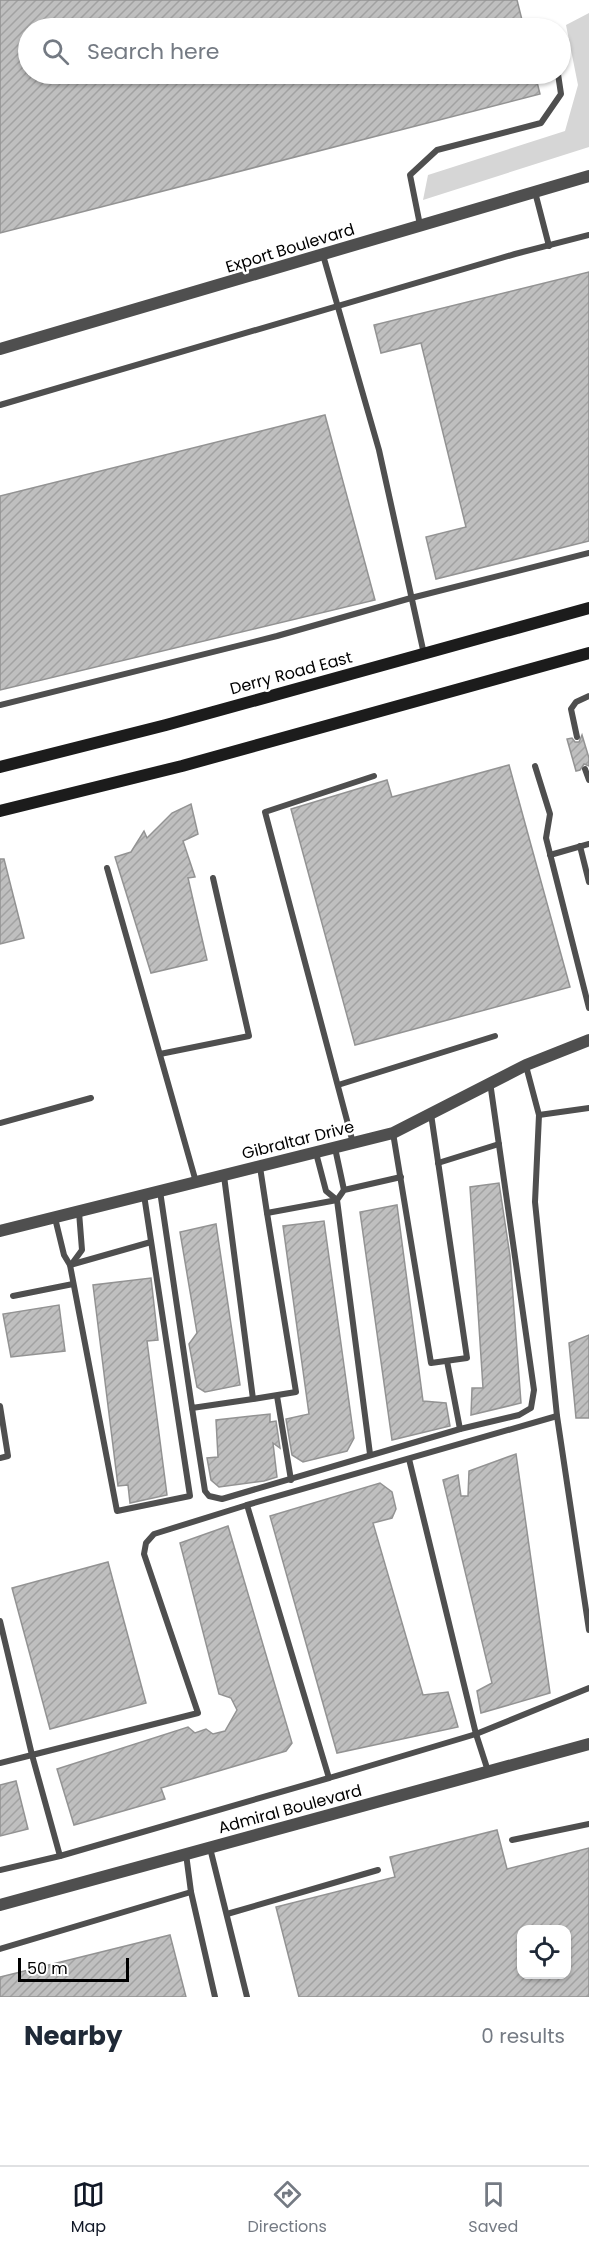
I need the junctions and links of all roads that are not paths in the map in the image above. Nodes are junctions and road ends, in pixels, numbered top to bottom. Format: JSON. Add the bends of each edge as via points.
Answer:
{"nodes":[{"id":1,"x":560,"y":84,"type":"edge"},
{"id":2,"x":589,"y":176,"type":"edge"},
{"id":3,"x":535,"y":192,"type":"junction"},
{"id":4,"x":420,"y":226,"type":"junction"},
{"id":5,"x":589,"y":235,"type":"edge"},
{"id":6,"x":549,"y":246,"type":"junction"},
{"id":7,"x":323,"y":255,"type":"junction"},
{"id":8,"x":339,"y":306,"type":"junction"},
{"id":9,"x":0,"y":349,"type":"edge"},
{"id":10,"x":0,"y":405,"type":"edge"},
{"id":11,"x":589,"y":553,"type":"edge"},
{"id":12,"x":411,"y":598,"type":"junction"},
{"id":13,"x":589,"y":608,"type":"edge"},
{"id":14,"x":589,"y":653,"type":"edge"},
{"id":15,"x":424,"y":654,"type":"junction"},
{"id":16,"x":589,"y":696,"type":"edge"},
{"id":17,"x":0,"y":705,"type":"edge"},
{"id":18,"x":577,"y":737,"type":"dead end"},
{"id":19,"x":535,"y":766,"type":"dead end"},
{"id":20,"x":0,"y":767,"type":"edge"},
{"id":21,"x":585,"y":769,"type":"dead end"},
{"id":22,"x":374,"y":776,"type":"dead end"},
{"id":23,"x":589,"y":780,"type":"edge"},
{"id":24,"x":0,"y":810,"type":"edge"},
{"id":25,"x":589,"y":844,"type":"edge"},
{"id":26,"x":580,"y":846,"type":"junction"},
{"id":27,"x":550,"y":855,"type":"junction"},
{"id":28,"x":107,"y":868,"type":"dead end"},
{"id":29,"x":213,"y":878,"type":"dead end"},
{"id":30,"x":589,"y":882,"type":"edge"},
{"id":31,"x":589,"y":1008,"type":"edge"},
{"id":32,"x":495,"y":1036,"type":"dead end"},
{"id":33,"x":589,"y":1040,"type":"edge"},
{"id":34,"x":160,"y":1054,"type":"junction"},
{"id":35,"x":526,"y":1065,"type":"junction"},
{"id":36,"x":490,"y":1082,"type":"junction"},
{"id":37,"x":338,"y":1085,"type":"junction"},
{"id":38,"x":91,"y":1098,"type":"dead end"},
{"id":39,"x":589,"y":1108,"type":"edge"},
{"id":40,"x":431,"y":1113,"type":"junction"},
{"id":41,"x":539,"y":1115,"type":"junction"},
{"id":42,"x":0,"y":1123,"type":"edge"},
{"id":43,"x":393,"y":1133,"type":"junction"},
{"id":44,"x":353,"y":1143,"type":"junction"},
{"id":45,"x":499,"y":1144,"type":"junction"},
{"id":46,"x":334,"y":1148,"type":"junction"},
{"id":47,"x":316,"y":1152,"type":"junction"},
{"id":48,"x":438,"y":1163,"type":"junction"},
{"id":49,"x":260,"y":1167,"type":"junction"},
{"id":50,"x":224,"y":1175,"type":"junction"},
{"id":51,"x":401,"y":1178,"type":"junction"},
{"id":52,"x":196,"y":1182,"type":"junction"},
{"id":53,"x":344,"y":1190,"type":"junction"},
{"id":54,"x":160,"y":1191,"type":"junction"},
{"id":55,"x":144,"y":1195,"type":"junction"},
{"id":56,"x":336,"y":1200,"type":"junction"},
{"id":57,"x":79,"y":1212,"type":"junction"},
{"id":58,"x":267,"y":1213,"type":"junction"},
{"id":59,"x":55,"y":1218,"type":"junction"},
{"id":60,"x":0,"y":1231,"type":"edge"},
{"id":61,"x":151,"y":1242,"type":"junction"},
{"id":62,"x":70,"y":1265,"type":"junction"},
{"id":63,"x":73,"y":1284,"type":"junction"},
{"id":64,"x":13,"y":1296,"type":"dead end"},
{"id":65,"x":447,"y":1361,"type":"junction"},
{"id":66,"x":277,"y":1396,"type":"junction"},
{"id":67,"x":253,"y":1399,"type":"junction"},
{"id":68,"x":0,"y":1406,"type":"edge"},
{"id":69,"x":192,"y":1408,"type":"junction"},
{"id":70,"x":557,"y":1416,"type":"junction"},
{"id":71,"x":460,"y":1429,"type":"junction"},
{"id":72,"x":370,"y":1454,"type":"junction"},
{"id":73,"x":0,"y":1458,"type":"edge"},
{"id":74,"x":409,"y":1459,"type":"junction"},
{"id":75,"x":291,"y":1480,"type":"junction"},
{"id":76,"x":248,"y":1505,"type":"junction"},
{"id":77,"x":0,"y":1621,"type":"edge"},
{"id":78,"x":589,"y":1630,"type":"edge"},
{"id":79,"x":589,"y":1688,"type":"edge"},
{"id":80,"x":476,"y":1734,"type":"junction"},
{"id":81,"x":589,"y":1744,"type":"edge"},
{"id":82,"x":32,"y":1755,"type":"junction"},
{"id":83,"x":0,"y":1763,"type":"edge"},
{"id":84,"x":489,"y":1772,"type":"junction"},
{"id":85,"x":329,"y":1778,"type":"junction"},
{"id":86,"x":589,"y":1824,"type":"edge"},
{"id":87,"x":512,"y":1840,"type":"dead end"},
{"id":88,"x":210,"y":1848,"type":"junction"},
{"id":89,"x":186,"y":1854,"type":"junction"},
{"id":90,"x":60,"y":1856,"type":"junction"},
{"id":91,"x":0,"y":1870,"type":"edge"},
{"id":92,"x":378,"y":1870,"type":"dead end"},
{"id":93,"x":191,"y":1892,"type":"junction"},
{"id":94,"x":0,"y":1905,"type":"edge"},
{"id":95,"x":227,"y":1914,"type":"junction"},
{"id":96,"x":0,"y":1949,"type":"edge"},
{"id":97,"x":215,"y":1997,"type":"edge"},
{"id":98,"x":247,"y":1997,"type":"edge"}],
"edges":[{"from":1,"to":4,"type":"lane","via":[[561,94],[541,123],[437,150],[410,175]]},
{"from":2,"to":3,"type":"street","name":"Export Boulevard"},
{"from":3,"to":4,"type":"street","name":"Export Boulevard"},
{"from":3,"to":6,"type":"lane"},
{"from":4,"to":7,"type":"street","name":"Export Boulevard"},
{"from":5,"to":6,"type":"lane"},
{"from":6,"to":8,"type":"lane"},
{"from":7,"to":8,"type":"lane"},
{"from":7,"to":9,"type":"street","name":"Export Boulevard"},
{"from":8,"to":10,"type":"lane"},
{"from":8,"to":12,"type":"lane","via":[[379,450]]},
{"from":11,"to":12,"type":"lane"},
{"from":12,"to":15,"type":"lane"},
{"from":12,"to":17,"type":"lane","via":[[277,636]]},
{"from":13,"to":15,"type":"main road","name":"Derry Road East"},
{"from":14,"to":24,"type":"main road","via":[[182,766]]},
{"from":15,"to":20,"type":"main road","name":"Derry Road East"},
{"from":16,"to":18,"type":"lane","via":[[576,702],[571,710]]},
{"from":19,"to":27,"type":"lane","via":[[550,814],[546,838]]},
{"from":21,"to":23,"type":"lane"},
{"from":22,"to":37,"type":"lane","via":[[265,812]]},
{"from":25,"to":26,"type":"lane"},
{"from":26,"to":27,"type":"lane"},
{"from":26,"to":30,"type":"lane"},
{"from":27,"to":31,"type":"lane"},
{"from":28,"to":34,"type":"lane"},
{"from":29,"to":34,"type":"lane","via":[[249,1036]]},
{"from":32,"to":37,"type":"lane"},
{"from":33,"to":35,"type":"street","name":"Gibraltar Drive"},
{"from":34,"to":52,"type":"lane"},
{"from":35,"to":36,"type":"street","name":"Gibraltar Drive"},
{"from":35,"to":41,"type":"lane"},
{"from":36,"to":40,"type":"street","name":"Gibraltar Drive"},
{"from":36,"to":45,"type":"lane"},
{"from":37,"to":44,"type":"lane"},
{"from":38,"to":42,"type":"lane"},
{"from":39,"to":41,"type":"lane"},
{"from":40,"to":43,"type":"street","name":"Gibraltar Drive"},
{"from":40,"to":48,"type":"lane"},
{"from":41,"to":70,"type":"lane","via":[[535,1202]]},
{"from":43,"to":44,"type":"street","name":"Gibraltar Drive"},
{"from":43,"to":51,"type":"lane"},
{"from":44,"to":46,"type":"street","name":"Gibraltar Drive"},
{"from":45,"to":48,"type":"lane"},
{"from":45,"to":71,"type":"lane","via":[[533,1402],[519,1415]]},
{"from":46,"to":47,"type":"street","name":"Gibraltar Drive"},
{"from":46,"to":53,"type":"lane"},
{"from":47,"to":49,"type":"street","name":"Gibraltar Drive"},
{"from":47,"to":56,"type":"lane","via":[[326,1191]]},
{"from":48,"to":65,"type":"lane","via":[[467,1358]]},
{"from":49,"to":50,"type":"street","name":"Gibraltar Drive"},
{"from":49,"to":58,"type":"lane"},
{"from":50,"to":52,"type":"street","name":"Gibraltar Drive"},
{"from":50,"to":67,"type":"lane"},
{"from":51,"to":53,"type":"lane"},
{"from":51,"to":65,"type":"lane","via":[[431,1363]]},
{"from":52,"to":54,"type":"street","name":"Gibraltar Drive"},
{"from":53,"to":56,"type":"lane"},
{"from":54,"to":55,"type":"street","name":"Gibraltar Drive"},
{"from":54,"to":69,"type":"lane"},
{"from":55,"to":57,"type":"street","name":"Gibraltar Drive"},
{"from":55,"to":61,"type":"lane"},
{"from":56,"to":58,"type":"lane"},
{"from":56,"to":72,"type":"lane"},
{"from":57,"to":59,"type":"street","name":"Gibraltar Drive"},
{"from":57,"to":62,"type":"lane","via":[[82,1250]]},
{"from":58,"to":66,"type":"lane","via":[[296,1392]]},
{"from":59,"to":60,"type":"street","name":"Gibraltar Drive"},
{"from":59,"to":62,"type":"lane"},
{"from":61,"to":62,"type":"lane"},
{"from":61,"to":63,"type":"lane","via":[[190,1496],[117,1511]]},
{"from":62,"to":63,"type":"lane"},
{"from":63,"to":64,"type":"lane"},
{"from":65,"to":71,"type":"lane"},
{"from":66,"to":67,"type":"lane"},
{"from":66,"to":75,"type":"lane"},
{"from":67,"to":69,"type":"lane"},
{"from":68,"to":73,"type":"lane","via":[[8,1456]]},
{"from":69,"to":75,"type":"lane","via":[[203,1483],[209,1496],[222,1499]]},
{"from":70,"to":74,"type":"lane"},
{"from":70,"to":78,"type":"lane"},
{"from":71,"to":72,"type":"lane"},
{"from":72,"to":75,"type":"lane"},
{"from":74,"to":76,"type":"lane"},
{"from":74,"to":80,"type":"lane"},
{"from":76,"to":82,"type":"lane","via":[[154,1534],[146,1543],[144,1554],[198,1713]]},
{"from":76,"to":85,"type":"lane"},
{"from":77,"to":82,"type":"lane"},
{"from":79,"to":80,"type":"lane"},
{"from":80,"to":84,"type":"lane"},
{"from":80,"to":85,"type":"lane"},
{"from":81,"to":84,"type":"street","name":"Admiral Boulevard"},
{"from":82,"to":83,"type":"lane"},
{"from":82,"to":90,"type":"lane"},
{"from":84,"to":88,"type":"street","name":"Admiral Boulevard"},
{"from":85,"to":90,"type":"lane"},
{"from":86,"to":87,"type":"lane"},
{"from":88,"to":89,"type":"street","name":"Admiral Boulevard"},
{"from":88,"to":95,"type":"lane"},
{"from":89,"to":93,"type":"lane"},
{"from":89,"to":94,"type":"street","name":"Admiral Boulevard"},
{"from":90,"to":91,"type":"lane"},
{"from":92,"to":95,"type":"lane"},
{"from":93,"to":96,"type":"lane"},
{"from":93,"to":97,"type":"lane"},
{"from":95,"to":98,"type":"lane"}]}
